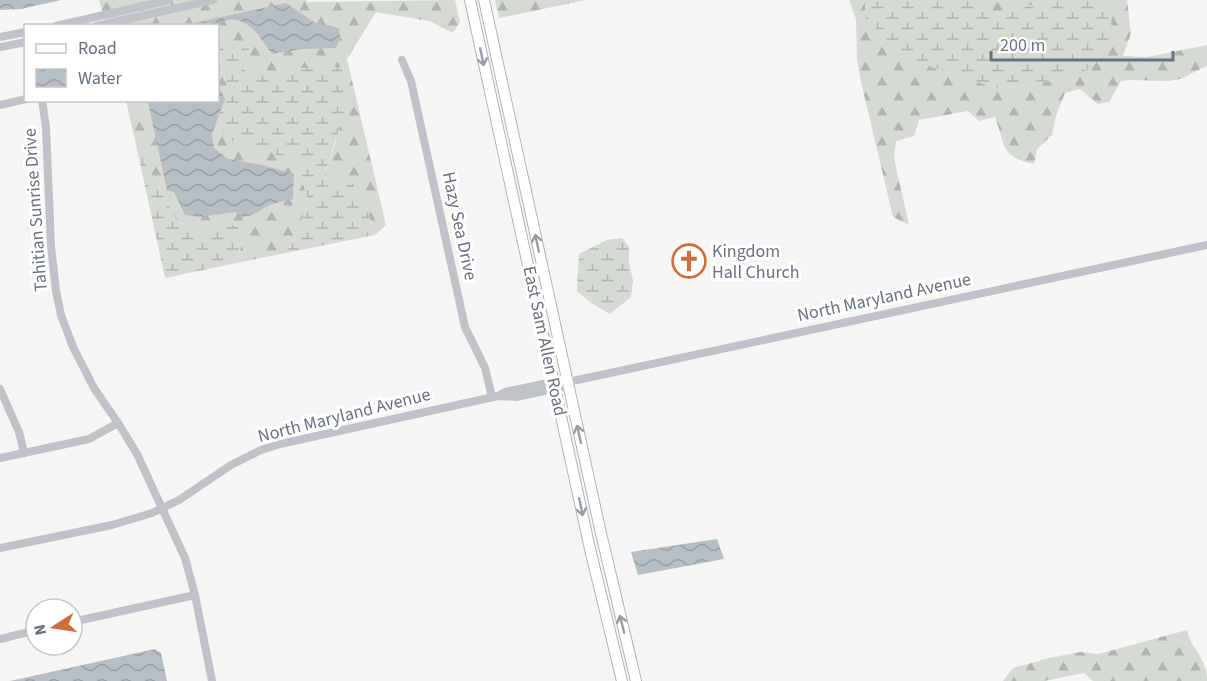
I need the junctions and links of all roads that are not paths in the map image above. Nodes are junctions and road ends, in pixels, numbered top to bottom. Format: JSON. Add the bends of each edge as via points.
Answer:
{"nodes":[{"id":1,"x":169,"y":0,"type":"edge"},
{"id":2,"x":213,"y":0,"type":"edge"},
{"id":3,"x":470,"y":0,"type":"edge"},
{"id":4,"x":484,"y":0,"type":"edge"},
{"id":5,"x":65,"y":24,"type":"edge"},
{"id":6,"x":105,"y":24,"type":"edge"},
{"id":7,"x":24,"y":32,"type":"edge"},
{"id":8,"x":0,"y":37,"type":"edge"},
{"id":9,"x":24,"y":42,"type":"edge"},
{"id":10,"x":0,"y":47,"type":"edge"},
{"id":11,"x":402,"y":60,"type":"dead end"},
{"id":12,"x":24,"y":99,"type":"edge"},
{"id":13,"x":42,"y":102,"type":"edge"},
{"id":14,"x":0,"y":105,"type":"edge"},
{"id":15,"x":1207,"y":245,"type":"edge"},
{"id":16,"x":568,"y":382,"type":"junction"},
{"id":17,"x":554,"y":385,"type":"junction"},
{"id":18,"x":0,"y":389,"type":"edge"},
{"id":19,"x":495,"y":397,"type":"junction"},
{"id":20,"x":118,"y":423,"type":"junction"},
{"id":21,"x":24,"y":453,"type":"junction"},
{"id":22,"x":0,"y":458,"type":"edge"},
{"id":23,"x":162,"y":508,"type":"junction"},
{"id":24,"x":0,"y":548,"type":"edge"},
{"id":25,"x":195,"y":596,"type":"junction"},
{"id":26,"x":84,"y":619,"type":"edge"},
{"id":27,"x":24,"y":633,"type":"edge"},
{"id":28,"x":0,"y":639,"type":"edge"},
{"id":29,"x":212,"y":681,"type":"edge"},
{"id":30,"x":622,"y":681,"type":"edge"},
{"id":31,"x":636,"y":681,"type":"edge"}],
"edges":[{"from":1,"to":5,"type":"street"},
{"from":2,"to":6,"type":"street"},
{"from":3,"to":17,"type":"main road","name":"East Sam Allen Road","one_way":true},
{"from":16,"to":4,"type":"main road","name":"East Sam Allen Road","one_way":true},
{"from":7,"to":8,"type":"street"},
{"from":9,"to":10,"type":"street"},
{"from":11,"to":19,"type":"street","name":"Hazy Sea Drive","via":[[411,81],[465,327]]},
{"from":12,"to":14,"type":"street"},
{"from":13,"to":20,"type":"street","name":"Tahitian Sunrise Drive","via":[[51,246],[61,315],[94,388]]},
{"from":15,"to":16,"type":"street","name":"North Maryland Avenue"},
{"from":16,"to":17,"type":"street","name":"North Maryland Avenue"},
{"from":31,"to":16,"type":"main road","name":"East Sam Allen Road","one_way":true},
{"from":17,"to":19,"type":"street","name":"North Maryland Avenue","via":[[516,397]]},
{"from":17,"to":30,"type":"main road","name":"East Sam Allen Road","one_way":true},
{"from":18,"to":21,"type":"street"},
{"from":19,"to":23,"type":"street","name":"North Maryland Avenue","via":[[261,450]]},
{"from":20,"to":21,"type":"street","via":[[89,439]]},
{"from":20,"to":23,"type":"street","name":"Tahitian Sunrise Drive"},
{"from":21,"to":22,"type":"street"},
{"from":23,"to":24,"type":"street","name":"North Maryland Avenue","via":[[133,520]]},
{"from":23,"to":25,"type":"street","name":"Tahitian Sunrise Drive","via":[[185,558]]},
{"from":25,"to":26,"type":"street"},
{"from":25,"to":29,"type":"street","name":"Tahitian Sunrise Drive"},
{"from":27,"to":28,"type":"street"}]}
